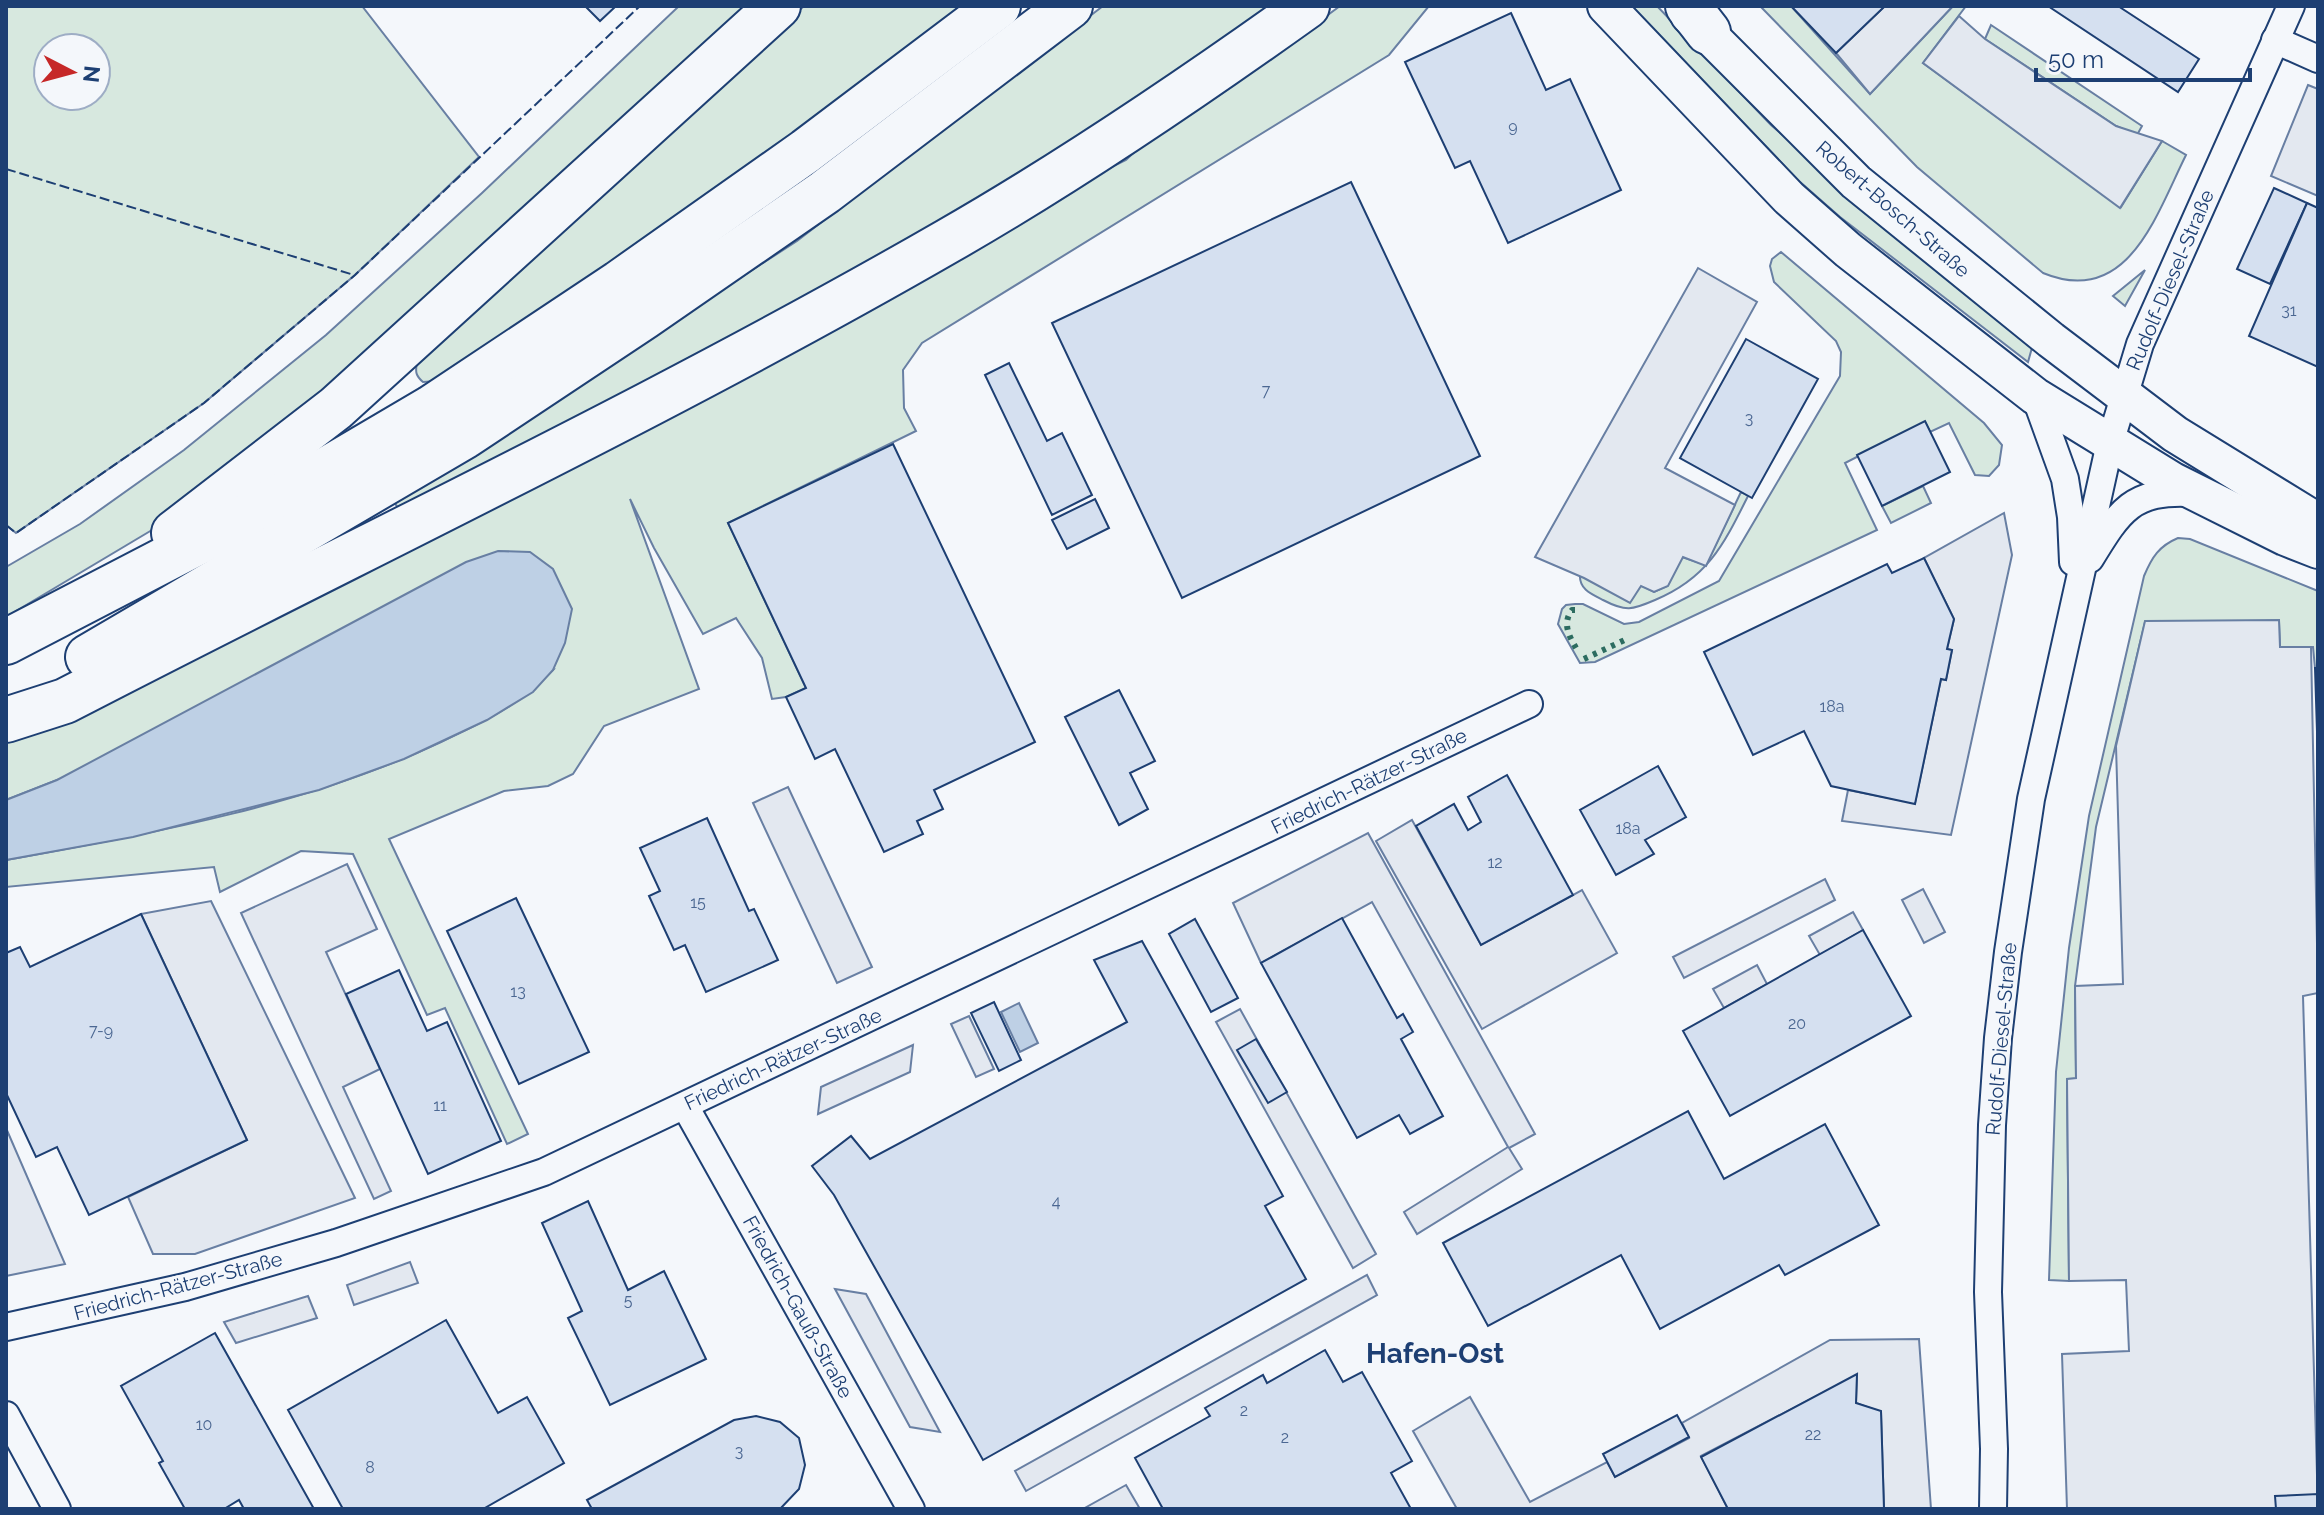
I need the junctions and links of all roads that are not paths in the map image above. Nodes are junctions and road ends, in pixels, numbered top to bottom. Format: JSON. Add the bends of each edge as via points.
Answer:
{"nodes":[{"id":1,"x":778,"y":6,"type":"edge"},
{"id":2,"x":998,"y":6,"type":"edge"},
{"id":3,"x":1070,"y":6,"type":"edge"},
{"id":4,"x":1307,"y":6,"type":"edge"},
{"id":5,"x":1606,"y":6,"type":"edge"},
{"id":6,"x":2291,"y":6,"type":"edge"},
{"id":7,"x":1691,"y":15,"type":"edge"},
{"id":8,"x":2275,"y":40,"type":"junction"},
{"id":9,"x":2318,"y":59,"type":"edge"},
{"id":10,"x":2123,"y":395,"type":"junction"},
{"id":11,"x":2035,"y":396,"type":"junction"},
{"id":12,"x":2110,"y":443,"type":"junction"},
{"id":13,"x":2195,"y":493,"type":"junction"},
{"id":14,"x":2318,"y":522,"type":"edge"},
{"id":15,"x":2318,"y":550,"type":"edge"},
{"id":16,"x":112,"y":587,"type":"junction"},
{"id":17,"x":2077,"y":587,"type":"junction"},
{"id":18,"x":6,"y":642,"type":"edge"},
{"id":19,"x":6,"y":703,"type":"edge"},
{"id":20,"x":1529,"y":704,"type":"dead end"},
{"id":21,"x":6,"y":720,"type":"edge"},
{"id":22,"x":685,"y":1106,"type":"junction"},
{"id":23,"x":6,"y":1327,"type":"edge"},
{"id":24,"x":6,"y":1415,"type":"edge"},
{"id":25,"x":57,"y":1509,"type":"edge"},
{"id":26,"x":911,"y":1509,"type":"edge"},
{"id":27,"x":1993,"y":1509,"type":"edge"}],
"edges":[{"from":1,"to":16,"type":"highway","via":[[336,408],[194,516]]},
{"from":2,"to":16,"type":"highway","via":[[793,160],[431,408],[239,521]]},
{"from":3,"to":19,"type":"highway","via":[[825,192],[465,436]]},
{"from":4,"to":21,"type":"highway","via":[[1050,180],[747,353],[65,701]]},
{"from":5,"to":11,"type":"street","via":[[1789,198]]},
{"from":6,"to":8,"type":"street","name":"Rudolf-Diesel-Straße"},
{"from":7,"to":10,"type":"street","name":"Robert-Bosch-Straße","via":[[1856,182]]},
{"from":8,"to":9,"type":"street"},
{"from":8,"to":10,"type":"street","name":"Rudolf-Diesel-Straße","via":[[2140,344]]},
{"from":10,"to":12,"type":"street","name":"Rudolf-Diesel-Straße"},
{"from":10,"to":14,"type":"street","name":"Robert-Bosch-Straße","via":[[2175,434]]},
{"from":11,"to":12,"type":"street"},
{"from":11,"to":17,"type":"street","via":[[2065,479]]},
{"from":12,"to":13,"type":"street"},
{"from":12,"to":17,"type":"street","name":"Rudolf-Diesel-Straße"},
{"from":13,"to":15,"type":"street"},
{"from":13,"to":17,"type":"street","name":"Rudolf-Diesel-Straße","via":[[2157,492],[2128,507],[2106,533]]},
{"from":16,"to":18,"type":"highway"},
{"from":17,"to":27,"type":"street","name":"Rudolf-Diesel-Straße","via":[[2031,799],[1998,1038],[1988,1245]]},
{"from":20,"to":22,"type":"street","name":"Friedrich-Rätzer-Straße"},
{"from":22,"to":23,"type":"street","name":"Friedrich-Rätzer-Straße","via":[[544,1172],[336,1243],[173,1290]]},
{"from":22,"to":26,"type":"street","name":"Friedrich-Gauß-Straße"},
{"from":24,"to":25,"type":"street"}]}
